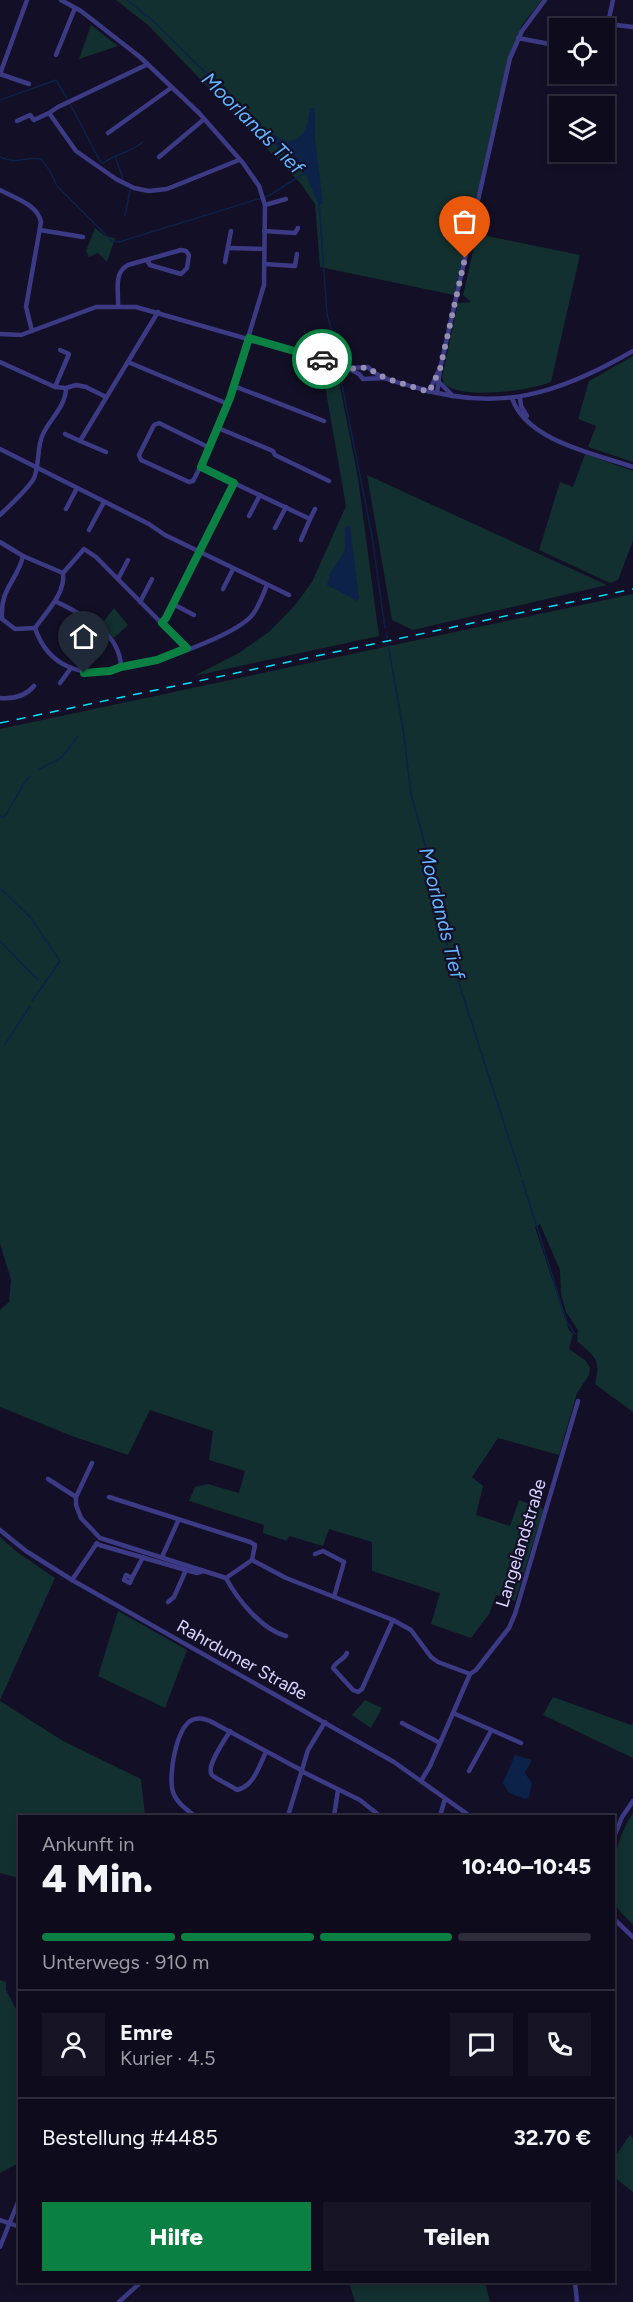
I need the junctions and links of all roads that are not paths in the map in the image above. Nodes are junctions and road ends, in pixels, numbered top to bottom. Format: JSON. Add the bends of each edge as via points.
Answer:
{"nodes":[{"id":1,"x":27,"y":0,"type":"edge"},
{"id":2,"x":61,"y":0,"type":"edge"},
{"id":3,"x":545,"y":0,"type":"edge"},
{"id":4,"x":613,"y":0,"type":"edge"},
{"id":5,"x":75,"y":8,"type":"junction"},
{"id":6,"x":609,"y":18,"type":"edge"},
{"id":7,"x":615,"y":25,"type":"edge"},
{"id":8,"x":633,"y":27,"type":"edge"},
{"id":9,"x":518,"y":38,"type":"junction"},
{"id":10,"x":549,"y":44,"type":"edge"},
{"id":11,"x":56,"y":55,"type":"dead end"},
{"id":12,"x":146,"y":65,"type":"junction"},
{"id":13,"x":0,"y":74,"type":"edge"},
{"id":14,"x":28,"y":84,"type":"dead end"},
{"id":15,"x":171,"y":88,"type":"junction"},
{"id":16,"x":50,"y":115,"type":"junction"},
{"id":17,"x":203,"y":120,"type":"junction"},
{"id":18,"x":17,"y":121,"type":"dead end"},
{"id":19,"x":108,"y":133,"type":"dead end"},
{"id":20,"x":159,"y":157,"type":"dead end"},
{"id":21,"x":239,"y":160,"type":"junction"},
{"id":22,"x":0,"y":190,"type":"edge"},
{"id":23,"x":286,"y":199,"type":"dead end"},
{"id":24,"x":263,"y":200,"type":"junction"},
{"id":25,"x":298,"y":228,"type":"dead end"},
{"id":26,"x":40,"y":230,"type":"junction"},
{"id":27,"x":231,"y":231,"type":"dead end"},
{"id":28,"x":264,"y":231,"type":"junction"},
{"id":29,"x":83,"y":237,"type":"dead end"},
{"id":30,"x":228,"y":248,"type":"junction"},
{"id":31,"x":264,"y":249,"type":"junction"},
{"id":32,"x":297,"y":254,"type":"dead end"},
{"id":33,"x":147,"y":260,"type":"junction"},
{"id":34,"x":225,"y":262,"type":"dead end"},
{"id":35,"x":264,"y":264,"type":"junction"},
{"id":36,"x":118,"y":306,"type":"junction"},
{"id":37,"x":158,"y":312,"type":"junction"},
{"id":38,"x":32,"y":331,"type":"junction"},
{"id":39,"x":0,"y":334,"type":"edge"},
{"id":40,"x":249,"y":338,"type":"junction"},
{"id":41,"x":60,"y":350,"type":"dead end"},
{"id":42,"x":633,"y":351,"type":"edge"},
{"id":43,"x":2,"y":362,"type":"edge"},
{"id":44,"x":128,"y":362,"type":"junction"},
{"id":45,"x":0,"y":369,"type":"edge"},
{"id":46,"x":440,"y":369,"type":"junction"},
{"id":47,"x":360,"y":371,"type":"junction"},
{"id":48,"x":371,"y":375,"type":"junction"},
{"id":49,"x":439,"y":382,"type":"junction"},
{"id":50,"x":234,"y":386,"type":"junction"},
{"id":51,"x":55,"y":387,"type":"junction"},
{"id":52,"x":66,"y":388,"type":"junction"},
{"id":53,"x":429,"y":392,"type":"junction"},
{"id":54,"x":437,"y":393,"type":"junction"},
{"id":55,"x":453,"y":396,"type":"junction"},
{"id":56,"x":106,"y":397,"type":"junction"},
{"id":57,"x":512,"y":398,"type":"junction"},
{"id":58,"x":520,"y":398,"type":"junction"},
{"id":59,"x":228,"y":404,"type":"junction"},
{"id":60,"x":324,"y":421,"type":"dead end"},
{"id":61,"x":531,"y":423,"type":"junction"},
{"id":62,"x":218,"y":428,"type":"junction"},
{"id":63,"x":66,"y":434,"type":"dead end"},
{"id":64,"x":80,"y":441,"type":"junction"},
{"id":65,"x":210,"y":448,"type":"junction"},
{"id":66,"x":0,"y":449,"type":"edge"},
{"id":67,"x":106,"y":452,"type":"dead end"},
{"id":68,"x":201,"y":467,"type":"junction"},
{"id":69,"x":633,"y":467,"type":"edge"},
{"id":70,"x":35,"y":468,"type":"junction"},
{"id":71,"x":330,"y":481,"type":"dead end"},
{"id":72,"x":234,"y":483,"type":"junction"},
{"id":73,"x":77,"y":488,"type":"junction"},
{"id":74,"x":260,"y":495,"type":"junction"},
{"id":75,"x":104,"y":501,"type":"junction"},
{"id":76,"x":286,"y":507,"type":"junction"},
{"id":77,"x":66,"y":509,"type":"dead end"},
{"id":78,"x":315,"y":509,"type":"dead end"},
{"id":79,"x":0,"y":514,"type":"edge"},
{"id":80,"x":249,"y":516,"type":"dead end"},
{"id":81,"x":310,"y":519,"type":"junction"},
{"id":82,"x":275,"y":528,"type":"dead end"},
{"id":83,"x":89,"y":530,"type":"dead end"},
{"id":84,"x":301,"y":540,"type":"dead end"},
{"id":85,"x":0,"y":542,"type":"edge"},
{"id":86,"x":200,"y":552,"type":"junction"},
{"id":87,"x":23,"y":556,"type":"junction"},
{"id":88,"x":128,"y":560,"type":"dead end"},
{"id":89,"x":233,"y":568,"type":"junction"},
{"id":90,"x":63,"y":573,"type":"junction"},
{"id":91,"x":118,"y":579,"type":"junction"},
{"id":92,"x":152,"y":579,"type":"dead end"},
{"id":93,"x":267,"y":585,"type":"junction"},
{"id":94,"x":223,"y":589,"type":"dead end"},
{"id":95,"x":289,"y":595,"type":"dead end"},
{"id":96,"x":55,"y":601,"type":"junction"},
{"id":97,"x":140,"y":602,"type":"junction"},
{"id":98,"x":173,"y":604,"type":"junction"},
{"id":99,"x":194,"y":615,"type":"dead end"},
{"id":100,"x":162,"y":623,"type":"junction"},
{"id":101,"x":35,"y":628,"type":"junction"},
{"id":102,"x":187,"y":648,"type":"junction"},
{"id":103,"x":121,"y":667,"type":"junction"},
{"id":104,"x":71,"y":668,"type":"junction"},
{"id":105,"x":60,"y":683,"type":"dead end"},
{"id":106,"x":34,"y":687,"type":"dead end"},
{"id":107,"x":0,"y":698,"type":"edge"},
{"id":108,"x":578,"y":1401,"type":"dead end"},
{"id":109,"x":92,"y":1462,"type":"dead end"},
{"id":110,"x":48,"y":1479,"type":"dead end"},
{"id":111,"x":76,"y":1497,"type":"junction"},
{"id":112,"x":109,"y":1497,"type":"dead end"},
{"id":113,"x":178,"y":1521,"type":"junction"},
{"id":114,"x":0,"y":1530,"type":"edge"},
{"id":115,"x":100,"y":1538,"type":"junction"},
{"id":116,"x":96,"y":1544,"type":"junction"},
{"id":117,"x":315,"y":1554,"type":"dead end"},
{"id":118,"x":143,"y":1557,"type":"junction"},
{"id":119,"x":162,"y":1557,"type":"junction"},
{"id":120,"x":252,"y":1560,"type":"junction"},
{"id":121,"x":186,"y":1570,"type":"junction"},
{"id":122,"x":203,"y":1571,"type":"junction"},
{"id":123,"x":132,"y":1578,"type":"dead end"},
{"id":124,"x":226,"y":1578,"type":"junction"},
{"id":125,"x":72,"y":1580,"type":"junction"},
{"id":126,"x":334,"y":1597,"type":"junction"},
{"id":127,"x":168,"y":1602,"type":"dead end"},
{"id":128,"x":393,"y":1620,"type":"junction"},
{"id":129,"x":286,"y":1636,"type":"dead end"},
{"id":130,"x":347,"y":1653,"type":"dead end"},
{"id":131,"x":470,"y":1674,"type":"junction"},
{"id":132,"x":453,"y":1713,"type":"junction"},
{"id":133,"x":326,"y":1722,"type":"junction"},
{"id":134,"x":402,"y":1723,"type":"dead end"},
{"id":135,"x":230,"y":1731,"type":"junction"},
{"id":136,"x":491,"y":1731,"type":"junction"},
{"id":137,"x":440,"y":1743,"type":"junction"},
{"id":138,"x":521,"y":1743,"type":"dead end"},
{"id":139,"x":266,"y":1752,"type":"junction"},
{"id":140,"x":301,"y":1770,"type":"junction"},
{"id":141,"x":469,"y":1771,"type":"dead end"},
{"id":142,"x":421,"y":1781,"type":"junction"},
{"id":143,"x":338,"y":1790,"type":"junction"},
{"id":144,"x":445,"y":1799,"type":"junction"},
{"id":145,"x":633,"y":1801,"type":"edge"},
{"id":146,"x":194,"y":1815,"type":"edge"},
{"id":147,"x":288,"y":1815,"type":"edge"},
{"id":148,"x":334,"y":1815,"type":"edge"},
{"id":149,"x":379,"y":1815,"type":"edge"},
{"id":150,"x":440,"y":1815,"type":"edge"},
{"id":151,"x":469,"y":1815,"type":"edge"},
{"id":152,"x":615,"y":1834,"type":"edge"},
{"id":153,"x":615,"y":1920,"type":"edge"},
{"id":154,"x":633,"y":1937,"type":"edge"},
{"id":155,"x":18,"y":2202,"type":"edge"},
{"id":156,"x":0,"y":2220,"type":"edge"},
{"id":157,"x":9,"y":2223,"type":"junction"},
{"id":158,"x":18,"y":2226,"type":"edge"},
{"id":159,"x":0,"y":2247,"type":"edge"},
{"id":160,"x":140,"y":2283,"type":"edge"},
{"id":161,"x":575,"y":2283,"type":"edge"},
{"id":162,"x":119,"y":2302,"type":"edge"},
{"id":163,"x":577,"y":2302,"type":"edge"}],
"edges":[{"from":1,"to":13,"type":"street"},
{"from":2,"to":5,"type":"street"},
{"from":3,"to":9,"type":"street"},
{"from":4,"to":6,"type":"street"},
{"from":5,"to":11,"type":"street"},
{"from":5,"to":12,"type":"street"},
{"from":7,"to":8,"type":"street"},
{"from":9,"to":10,"type":"street"},
{"from":9,"to":46,"type":"street","via":[[510,58]]},
{"from":12,"to":15,"type":"street"},
{"from":12,"to":16,"type":"street"},
{"from":13,"to":14,"type":"street"},
{"from":15,"to":17,"type":"street"},
{"from":15,"to":19,"type":"street"},
{"from":16,"to":18,"type":"street","via":[[34,120],[30,115]]},
{"from":16,"to":21,"type":"street","via":[[76,151],[134,188],[167,189]]},
{"from":17,"to":20,"type":"street"},
{"from":17,"to":21,"type":"street"},
{"from":21,"to":24,"type":"street","via":[[254,178]]},
{"from":22,"to":26,"type":"street","via":[[35,209],[40,215]]},
{"from":23,"to":24,"type":"street"},
{"from":24,"to":28,"type":"street"},
{"from":25,"to":28,"type":"street","via":[[295,232]]},
{"from":26,"to":29,"type":"street"},
{"from":26,"to":38,"type":"street","via":[[27,307]]},
{"from":27,"to":30,"type":"street"},
{"from":28,"to":31,"type":"street"},
{"from":30,"to":31,"type":"street"},
{"from":30,"to":34,"type":"street"},
{"from":31,"to":35,"type":"street"},
{"from":32,"to":35,"type":"street","via":[[295,266]]},
{"from":33,"to":33,"type":"street","via":[[181,250],[189,255],[187,268],[181,274],[150,265]]},
{"from":33,"to":36,"type":"street","via":[[128,265],[119,273]]},
{"from":35,"to":40,"type":"street","via":[[264,285]]},
{"from":36,"to":37,"type":"street"},
{"from":36,"to":38,"type":"street","via":[[96,307]]},
{"from":37,"to":40,"type":"street"},
{"from":37,"to":44,"type":"street"},
{"from":38,"to":39,"type":"street"},
{"from":40,"to":47,"type":"street"},
{"from":40,"to":50,"type":"street"},
{"from":41,"to":51,"type":"street","via":[[69,354]]},
{"from":42,"to":58,"type":"street","via":[[570,383]]},
{"from":43,"to":45,"type":"street"},
{"from":43,"to":51,"type":"street"},
{"from":44,"to":56,"type":"street"},
{"from":44,"to":59,"type":"street"},
{"from":46,"to":49,"type":"street"},
{"from":46,"to":53,"type":"street"},
{"from":47,"to":48,"type":"street","via":[[366,367]]},
{"from":47,"to":48,"type":"street","via":[[363,379]]},
{"from":48,"to":53,"type":"street"},
{"from":49,"to":54,"type":"street"},
{"from":49,"to":55,"type":"street"},
{"from":50,"to":59,"type":"street"},
{"from":50,"to":60,"type":"street"},
{"from":51,"to":52,"type":"street"},
{"from":52,"to":56,"type":"street","via":[[86,387]]},
{"from":52,"to":70,"type":"street","via":[[64,401],[40,439]]},
{"from":53,"to":54,"type":"street"},
{"from":54,"to":55,"type":"street"},
{"from":55,"to":57,"type":"street"},
{"from":56,"to":64,"type":"street"},
{"from":57,"to":58,"type":"street"},
{"from":57,"to":61,"type":"street"},
{"from":58,"to":61,"type":"street"},
{"from":59,"to":62,"type":"street"},
{"from":61,"to":69,"type":"street","via":[[552,439]]},
{"from":62,"to":65,"type":"street"},
{"from":62,"to":71,"type":"street"},
{"from":63,"to":64,"type":"street"},
{"from":64,"to":67,"type":"street"},
{"from":65,"to":68,"type":"street"},
{"from":65,"to":68,"type":"street","via":[[159,423],[154,425],[139,455],[141,460],[189,482],[194,481]]},
{"from":66,"to":70,"type":"street"},
{"from":68,"to":72,"type":"street"},
{"from":70,"to":73,"type":"street"},
{"from":70,"to":79,"type":"street","via":[[31,482]]},
{"from":72,"to":74,"type":"street"},
{"from":72,"to":86,"type":"street"},
{"from":73,"to":75,"type":"street"},
{"from":73,"to":77,"type":"street"},
{"from":74,"to":76,"type":"street"},
{"from":74,"to":80,"type":"street"},
{"from":75,"to":83,"type":"street"},
{"from":75,"to":86,"type":"street"},
{"from":76,"to":81,"type":"street"},
{"from":76,"to":82,"type":"street"},
{"from":78,"to":81,"type":"street"},
{"from":81,"to":84,"type":"street"},
{"from":85,"to":87,"type":"street"},
{"from":86,"to":89,"type":"street"},
{"from":86,"to":98,"type":"street"},
{"from":87,"to":90,"type":"street"},
{"from":87,"to":101,"type":"street","via":[[5,590],[2,619],[15,629]]},
{"from":88,"to":91,"type":"street"},
{"from":89,"to":93,"type":"street"},
{"from":89,"to":94,"type":"street"},
{"from":90,"to":91,"type":"street","via":[[84,549]]},
{"from":90,"to":96,"type":"street"},
{"from":91,"to":97,"type":"street"},
{"from":92,"to":97,"type":"street"},
{"from":93,"to":95,"type":"street"},
{"from":93,"to":102,"type":"street","via":[[250,618],[199,647]]},
{"from":96,"to":101,"type":"street"},
{"from":96,"to":103,"type":"street","via":[[86,617],[110,637],[117,646]]},
{"from":97,"to":100,"type":"street"},
{"from":98,"to":99,"type":"street"},
{"from":98,"to":100,"type":"street"},
{"from":100,"to":102,"type":"street"},
{"from":101,"to":104,"type":"street","via":[[46,650]]},
{"from":102,"to":103,"type":"street","via":[[157,660]]},
{"from":103,"to":104,"type":"street","via":[[94,673]]},
{"from":104,"to":105,"type":"street"},
{"from":106,"to":107,"type":"street","via":[[21,696]]},
{"from":108,"to":131,"type":"street","name":"Langelandstraße","via":[[515,1614],[509,1628]]},
{"from":109,"to":111,"type":"street"},
{"from":110,"to":111,"type":"street"},
{"from":111,"to":115,"type":"street","via":[[81,1518]]},
{"from":112,"to":113,"type":"street"},
{"from":113,"to":119,"type":"street"},
{"from":113,"to":120,"type":"street","via":[[250,1542],[255,1545]]},
{"from":114,"to":125,"type":"street","name":"Rahrdumer Straße","via":[[32,1556]]},
{"from":115,"to":116,"type":"street"},
{"from":115,"to":119,"type":"street"},
{"from":116,"to":118,"type":"street"},
{"from":116,"to":125,"type":"street"},
{"from":117,"to":126,"type":"street","via":[[322,1551],[344,1562]]},
{"from":118,"to":121,"type":"street"},
{"from":118,"to":123,"type":"street"},
{"from":119,"to":122,"type":"street"},
{"from":120,"to":124,"type":"street"},
{"from":120,"to":126,"type":"street"},
{"from":121,"to":122,"type":"street"},
{"from":121,"to":127,"type":"street"},
{"from":122,"to":124,"type":"street"},
{"from":124,"to":129,"type":"street","via":[[242,1603]]},
{"from":125,"to":133,"type":"street","name":"Rahrdumer Straße"},
{"from":126,"to":128,"type":"street"},
{"from":128,"to":130,"type":"street","via":[[358,1692],[333,1668]]},
{"from":128,"to":131,"type":"street","via":[[411,1630],[438,1662]]},
{"from":131,"to":132,"type":"street","name":"Langelandstraße"},
{"from":132,"to":136,"type":"street"},
{"from":132,"to":137,"type":"street","name":"Langelandstraße"},
{"from":133,"to":140,"type":"street","via":[[308,1750]]},
{"from":133,"to":142,"type":"street","name":"Rahrdumer Straße"},
{"from":134,"to":137,"type":"street"},
{"from":135,"to":139,"type":"street"},
{"from":135,"to":139,"type":"street","via":[[210,1766],[214,1777],[237,1790],[243,1788]]},
{"from":135,"to":146,"type":"street","via":[[201,1718],[191,1720],[184,1729],[171,1779],[174,1794]]},
{"from":136,"to":138,"type":"street"},
{"from":136,"to":141,"type":"street"},
{"from":137,"to":142,"type":"street","name":"Langelandstraße"},
{"from":139,"to":140,"type":"street"},
{"from":140,"to":143,"type":"street"},
{"from":140,"to":147,"type":"street"},
{"from":142,"to":144,"type":"street","name":"Rahrdumer Straße"},
{"from":143,"to":148,"type":"street"},
{"from":143,"to":149,"type":"street"},
{"from":144,"to":150,"type":"street"},
{"from":144,"to":151,"type":"street","name":"Rahrdumer Straße"},
{"from":145,"to":152,"type":"street"},
{"from":153,"to":154,"type":"street"},
{"from":155,"to":157,"type":"street"},
{"from":156,"to":157,"type":"street"},
{"from":157,"to":158,"type":"street"},
{"from":157,"to":159,"type":"street"},
{"from":160,"to":162,"type":"street"},
{"from":161,"to":163,"type":"street"}]}
